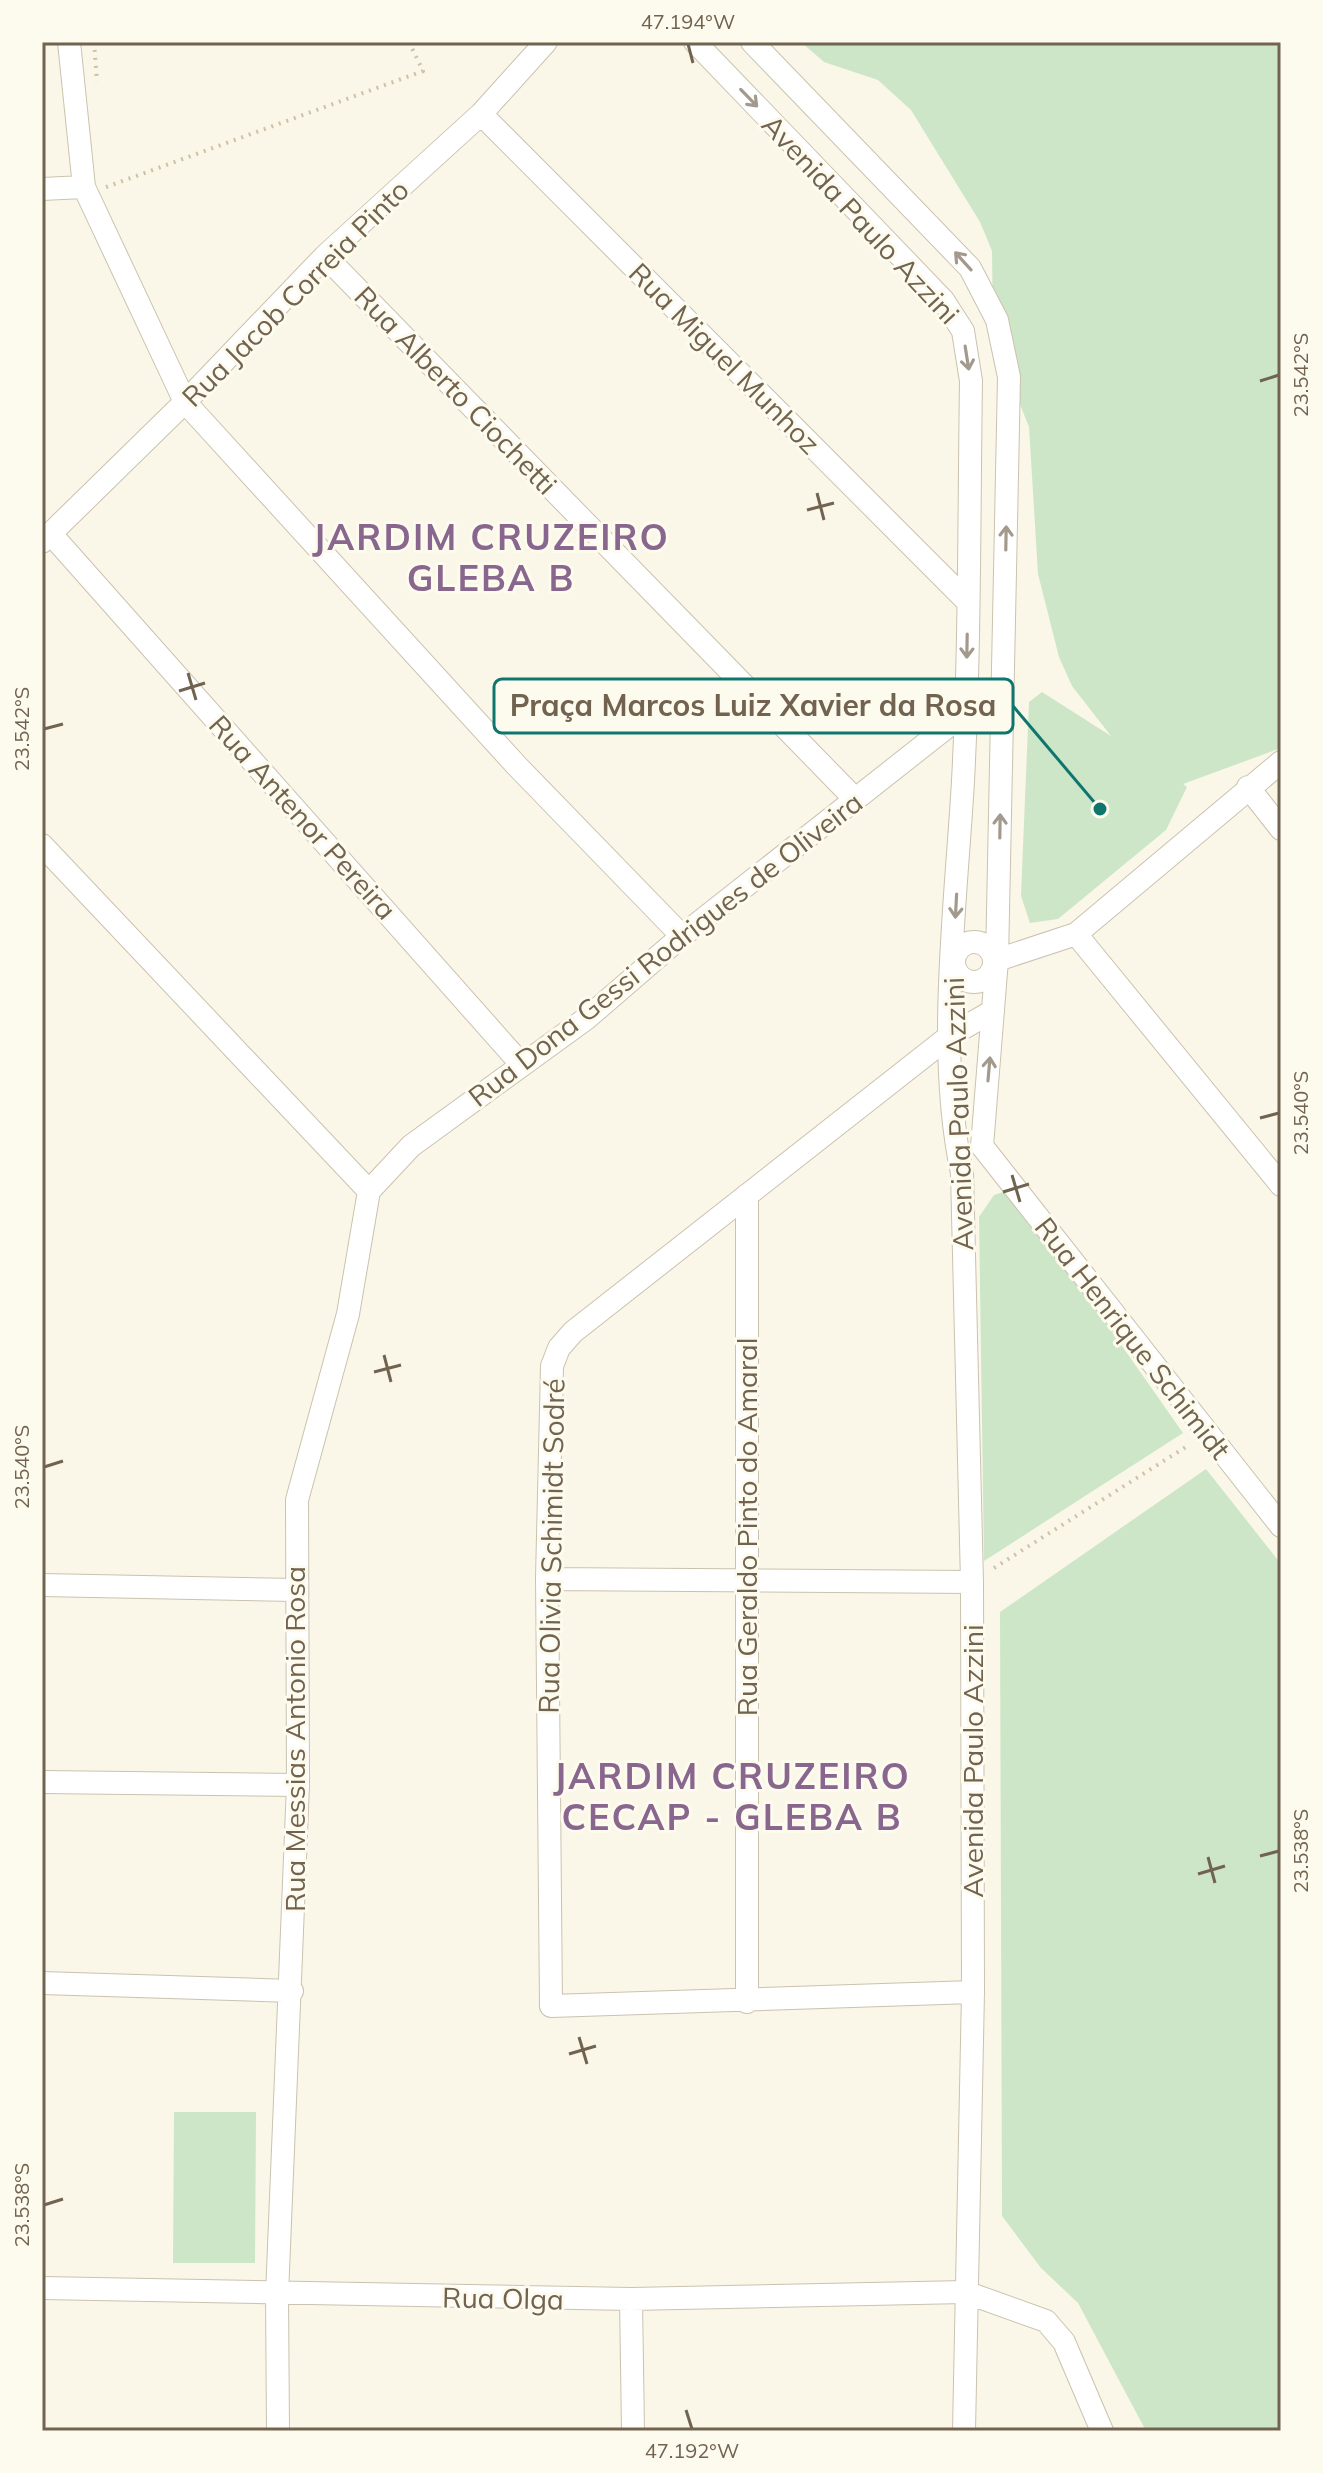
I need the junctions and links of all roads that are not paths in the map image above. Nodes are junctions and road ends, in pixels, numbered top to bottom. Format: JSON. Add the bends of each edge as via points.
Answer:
{"nodes":[{"id":1,"x":69,"y":42,"type":"edge"},
{"id":2,"x":546,"y":42,"type":"edge"},
{"id":3,"x":695,"y":42,"type":"edge"},
{"id":4,"x":752,"y":42,"type":"edge"},
{"id":5,"x":481,"y":114,"type":"junction"},
{"id":6,"x":84,"y":187,"type":"junction"},
{"id":7,"x":42,"y":189,"type":"edge"},
{"id":8,"x":325,"y":256,"type":"junction"},
{"id":9,"x":185,"y":402,"type":"junction"},
{"id":10,"x":47,"y":538,"type":"edge"},
{"id":11,"x":968,"y":602,"type":"junction"},
{"id":12,"x":966,"y":712,"type":"junction"},
{"id":13,"x":1281,"y":762,"type":"edge"},
{"id":14,"x":1248,"y":787,"type":"junction"},
{"id":15,"x":855,"y":799,"type":"junction"},
{"id":16,"x":1281,"y":829,"type":"edge"},
{"id":17,"x":42,"y":845,"type":"edge"},
{"id":18,"x":1076,"y":934,"type":"junction"},
{"id":19,"x":682,"y":936,"type":"junction"},
{"id":20,"x":997,"y":960,"type":"junction"},
{"id":21,"x":953,"y":963,"type":"junction"},
{"id":22,"x":993,"y":1011,"type":"junction"},
{"id":23,"x":951,"y":1035,"type":"junction"},
{"id":24,"x":522,"y":1065,"type":"junction"},
{"id":25,"x":955,"y":1141,"type":"junction"},
{"id":26,"x":982,"y":1146,"type":"junction"},
{"id":27,"x":962,"y":1173,"type":"junction"},
{"id":28,"x":1281,"y":1185,"type":"edge"},
{"id":29,"x":369,"y":1191,"type":"junction"},
{"id":30,"x":747,"y":1195,"type":"junction"},
{"id":31,"x":1281,"y":1526,"type":"edge"},
{"id":32,"x":547,"y":1579,"type":"junction"},
{"id":33,"x":745,"y":1582,"type":"junction"},
{"id":34,"x":972,"y":1582,"type":"junction"},
{"id":35,"x":42,"y":1585,"type":"edge"},
{"id":36,"x":295,"y":1590,"type":"junction"},
{"id":37,"x":42,"y":1782,"type":"edge"},
{"id":38,"x":298,"y":1785,"type":"junction"},
{"id":39,"x":42,"y":1983,"type":"edge"},
{"id":40,"x":292,"y":1991,"type":"junction"},
{"id":41,"x":973,"y":1992,"type":"junction"},
{"id":42,"x":747,"y":2002,"type":"junction"},
{"id":43,"x":42,"y":2288,"type":"edge"},
{"id":44,"x":965,"y":2292,"type":"junction"},
{"id":45,"x":277,"y":2295,"type":"junction"},
{"id":46,"x":631,"y":2299,"type":"junction"},
{"id":47,"x":278,"y":2431,"type":"edge"},
{"id":48,"x":633,"y":2431,"type":"edge"},
{"id":49,"x":964,"y":2431,"type":"edge"},
{"id":50,"x":1102,"y":2431,"type":"edge"}],
"edges":[{"from":1,"to":6,"type":"street"},
{"from":2,"to":5,"type":"street","name":"Rua Jacob Correia Pinto"},
{"from":3,"to":11,"type":"street","name":"Avenida Paulo Azzini","one_way":true,"via":[[943,300],[963,331],[971,381]]},
{"from":20,"to":4,"type":"street","name":"Avenida Paulo Azzini","one_way":true,"via":[[1009,377],[997,320],[970,268]]},
{"from":5,"to":8,"type":"street","name":"Rua Jacob Correia Pinto"},
{"from":5,"to":11,"type":"street","name":"Rua Miguel Munhoz"},
{"from":6,"to":7,"type":"street"},
{"from":6,"to":9,"type":"street"},
{"from":8,"to":9,"type":"street","name":"Rua Jacob Correia Pinto"},
{"from":8,"to":15,"type":"street","name":"Rua Alberto Ciochetti"},
{"from":9,"to":10,"type":"street","name":"Rua Jacob Correia Pinto"},
{"from":9,"to":19,"type":"street","via":[[517,766]]},
{"from":10,"to":24,"type":"street","name":"Rua Antenor Pereira"},
{"from":11,"to":12,"type":"street","name":"Avenida Paulo Azzini","one_way":true},
{"from":12,"to":15,"type":"street","name":"Rua Dona Gessi Rodrigues de Oliveira"},
{"from":12,"to":21,"type":"street","name":"Avenida Paulo Azzini","one_way":true},
{"from":13,"to":14,"type":"street"},
{"from":14,"to":16,"type":"street"},
{"from":14,"to":18,"type":"street"},
{"from":15,"to":19,"type":"street","name":"Rua Dona Gessi Rodrigues de Oliveira"},
{"from":17,"to":29,"type":"street"},
{"from":18,"to":20,"type":"street"},
{"from":18,"to":28,"type":"street"},
{"from":19,"to":24,"type":"street","name":"Rua Dona Gessi Rodrigues de Oliveira","via":[[587,1018]]},
{"from":20,"to":21,"type":"street","via":[[987,946],[972,942],[958,950]]},
{"from":20,"to":22,"type":"street"},
{"from":21,"to":23,"type":"street","name":"Avenida Paulo Azzini"},
{"from":22,"to":23,"type":"street","name":"Rua Olivia Schimidt Sodré"},
{"from":26,"to":22,"type":"street","one_way":true},
{"from":23,"to":25,"type":"street","name":"Avenida Paulo Azzini"},
{"from":23,"to":30,"type":"street","name":"Rua Olivia Schimidt Sodré"},
{"from":24,"to":29,"type":"street","name":"Rua Dona Gessi Rodrigues de Oliveira","via":[[411,1146]]},
{"from":25,"to":26,"type":"street"},
{"from":25,"to":27,"type":"street","name":"Avenida Paulo Azzini"},
{"from":26,"to":27,"type":"street"},
{"from":26,"to":31,"type":"street","name":"Rua Henrique Schimidt"},
{"from":27,"to":34,"type":"street","name":"Avenida Paulo Azzini"},
{"from":29,"to":36,"type":"street","name":"Rua Messias Antonio Rosa","via":[[348,1314],[297,1500]]},
{"from":30,"to":32,"type":"street","name":"Rua Olivia Schimidt Sodré","via":[[559,1348],[552,1366]]},
{"from":30,"to":33,"type":"street","name":"Rua Geraldo Pinto do Amaral"},
{"from":32,"to":33,"type":"street"},
{"from":32,"to":42,"type":"street","name":"Rua Olivia Schimidt Sodré","via":[[551,2006]]},
{"from":33,"to":34,"type":"street"},
{"from":33,"to":42,"type":"street","name":"Rua Geraldo Pinto do Amaral"},
{"from":34,"to":41,"type":"street","name":"Avenida Paulo Azzini"},
{"from":35,"to":36,"type":"street"},
{"from":36,"to":38,"type":"street","name":"Rua Messias Antonio Rosa"},
{"from":37,"to":38,"type":"street"},
{"from":38,"to":40,"type":"street","name":"Rua Messias Antonio Rosa"},
{"from":39,"to":40,"type":"street"},
{"from":40,"to":45,"type":"street","name":"Rua Messias Antonio Rosa"},
{"from":41,"to":42,"type":"street"},
{"from":41,"to":44,"type":"street","name":"Avenida Paulo Azzini"},
{"from":43,"to":45,"type":"street","name":"Rua Olga"},
{"from":44,"to":46,"type":"street","name":"Rua Olga"},
{"from":44,"to":49,"type":"street","name":"Avenida Paulo Azzini"},
{"from":44,"to":50,"type":"street","via":[[1046,2321],[1064,2342]]},
{"from":45,"to":46,"type":"street","name":"Rua Olga"},
{"from":45,"to":47,"type":"street","name":"Rua Messias Antonio Rosa"},
{"from":46,"to":48,"type":"street"}]}
